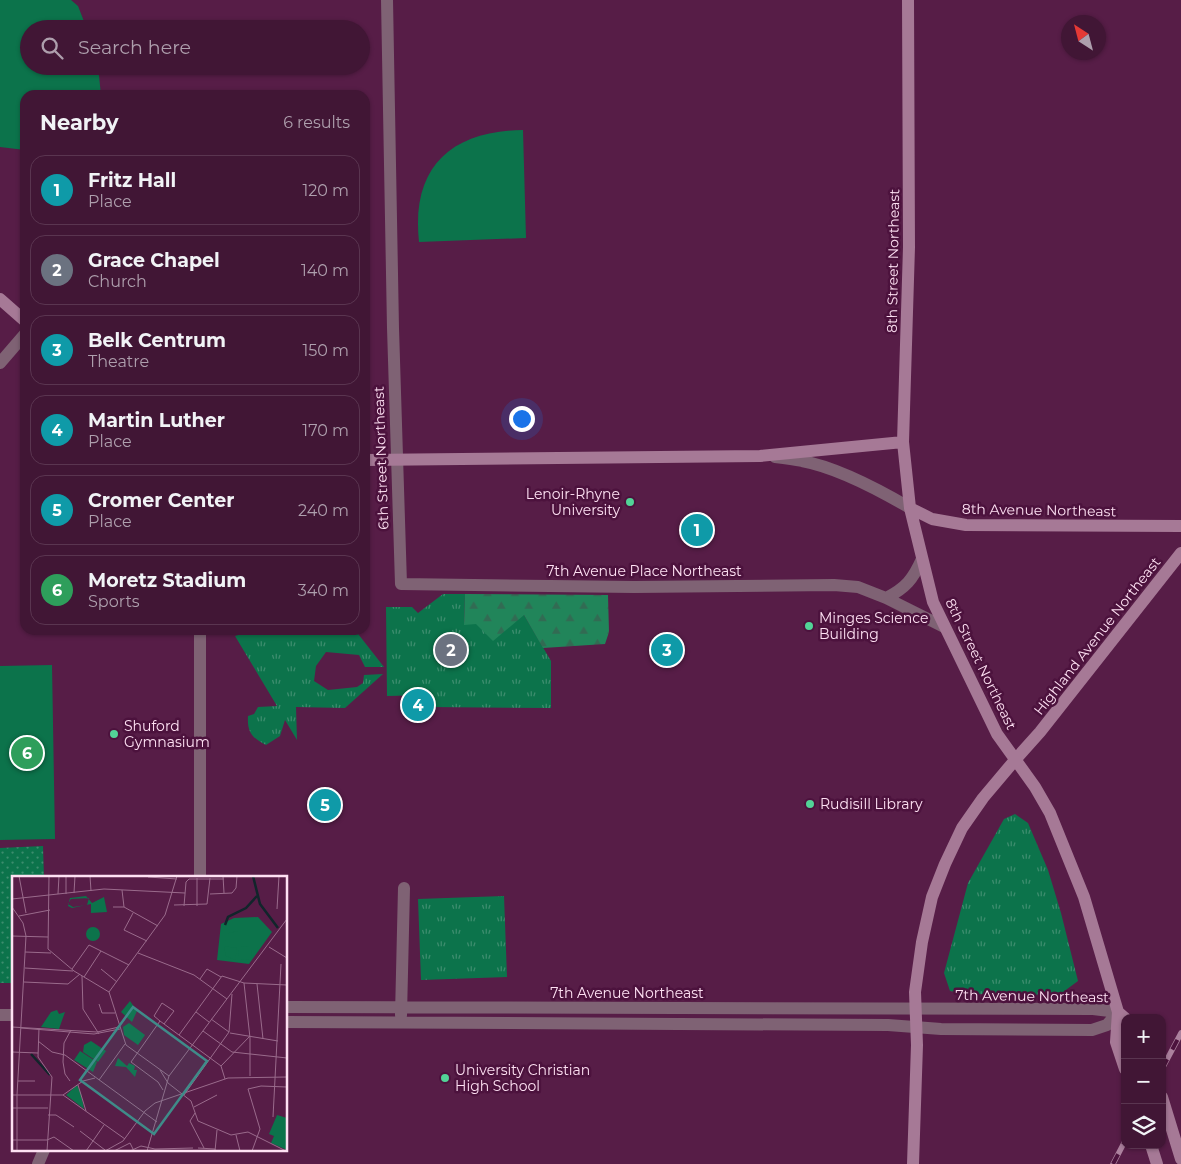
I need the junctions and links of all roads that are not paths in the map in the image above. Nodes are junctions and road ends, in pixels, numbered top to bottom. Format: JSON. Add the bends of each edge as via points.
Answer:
{"nodes":[{"id":1,"x":387,"y":0,"type":"edge"},
{"id":2,"x":908,"y":0,"type":"edge"},
{"id":3,"x":2,"y":305,"type":"edge"},
{"id":4,"x":20,"y":318,"type":"edge"},
{"id":5,"x":20,"y":340,"type":"edge"},
{"id":6,"x":0,"y":364,"type":"edge"},
{"id":7,"x":903,"y":442,"type":"junction"},
{"id":8,"x":760,"y":456,"type":"junction"},
{"id":9,"x":370,"y":460,"type":"edge"},
{"id":10,"x":397,"y":460,"type":"junction"},
{"id":11,"x":910,"y":508,"type":"junction"},
{"id":12,"x":1181,"y":526,"type":"edge"},
{"id":13,"x":1181,"y":552,"type":"edge"},
{"id":14,"x":922,"y":559,"type":"junction"},
{"id":15,"x":401,"y":584,"type":"joint"},
{"id":16,"x":886,"y":598,"type":"junction"},
{"id":17,"x":944,"y":627,"type":"junction"},
{"id":18,"x":200,"y":635,"type":"edge"},
{"id":19,"x":1014,"y":760,"type":"junction"},
{"id":20,"x":200,"y":876,"type":"edge"},
{"id":21,"x":404,"y":888,"type":"dead end"},
{"id":22,"x":288,"y":1007,"type":"edge"},
{"id":23,"x":401,"y":1008,"type":"junction"},
{"id":24,"x":916,"y":1009,"type":"junction"},
{"id":25,"x":1122,"y":1014,"type":"edge"},
{"id":26,"x":1121,"y":1015,"type":"edge"},
{"id":27,"x":1121,"y":1016,"type":"edge"},
{"id":28,"x":1121,"y":1020,"type":"edge"},
{"id":29,"x":288,"y":1022,"type":"edge"},
{"id":30,"x":401,"y":1023,"type":"junction"},
{"id":31,"x":916,"y":1026,"type":"junction"},
{"id":32,"x":1121,"y":1057,"type":"edge"},
{"id":33,"x":1164,"y":1104,"type":"edge"},
{"id":34,"x":1152,"y":1149,"type":"edge"},
{"id":35,"x":43,"y":1152,"type":"edge"},
{"id":36,"x":1181,"y":1159,"type":"edge"},
{"id":37,"x":38,"y":1164,"type":"edge"},
{"id":38,"x":913,"y":1164,"type":"edge"},
{"id":39,"x":1157,"y":1164,"type":"edge"}],
"edges":[{"from":1,"to":10,"type":"street","name":"6th Street Northeast"},
{"from":2,"to":7,"type":"main road","name":"8th Street Northeast","via":[[909,247]]},
{"from":3,"to":4,"type":"main road"},
{"from":5,"to":6,"type":"street"},
{"from":7,"to":8,"type":"main road"},
{"from":7,"to":11,"type":"main road","name":"8th Street Northeast"},
{"from":8,"to":10,"type":"main road"},
{"from":8,"to":11,"type":"street","name":"8th Avenue Northeast","via":[[803,461],[832,470]]},
{"from":9,"to":10,"type":"main road"},
{"from":10,"to":15,"type":"street","name":"6th Street Northeast"},
{"from":11,"to":12,"type":"main road","name":"8th Avenue Northeast","via":[[932,519],[966,525]]},
{"from":11,"to":14,"type":"main road","name":"8th Street Northeast"},
{"from":13,"to":19,"type":"main road","name":"Highland Avenue Northeast","via":[[1046,725]]},
{"from":14,"to":16,"type":"street","via":[[907,584]]},
{"from":14,"to":17,"type":"main road","name":"8th Street Northeast","via":[[933,602]]},
{"from":15,"to":16,"type":"street","name":"7th Avenue Place Northeast","via":[[834,585],[858,587]]},
{"from":16,"to":17,"type":"street","name":"7th Avenue Place Northeast"},
{"from":17,"to":19,"type":"main road","name":"8th Street Northeast","via":[[997,734]]},
{"from":18,"to":20,"type":"street"},
{"from":19,"to":24,"type":"main road","via":[[962,828],[932,897],[922,942],[915,992]]},
{"from":19,"to":25,"type":"main road","name":"8th Street Northeast","via":[[1035,787],[1062,841],[1084,897]]},
{"from":21,"to":23,"type":"street"},
{"from":22,"to":23,"type":"street","name":"7th Avenue Northeast"},
{"from":23,"to":24,"type":"street","name":"7th Avenue Northeast"},
{"from":23,"to":30,"type":"street"},
{"from":24,"to":26,"type":"street","name":"7th Avenue Northeast","via":[[1093,1009]]},
{"from":24,"to":31,"type":"main road"},
{"from":27,"to":31,"type":"street","name":"7th Avenue Northeast","via":[[1092,1030]]},
{"from":28,"to":32,"type":"main road","via":[[1116,1042]]},
{"from":29,"to":30,"type":"street","name":"7th Avenue Northeast"},
{"from":30,"to":31,"type":"street","name":"7th Avenue Northeast"},
{"from":31,"to":38,"type":"main road"},
{"from":33,"to":36,"type":"main road"},
{"from":34,"to":39,"type":"main road"},
{"from":35,"to":37,"type":"street"}]}
